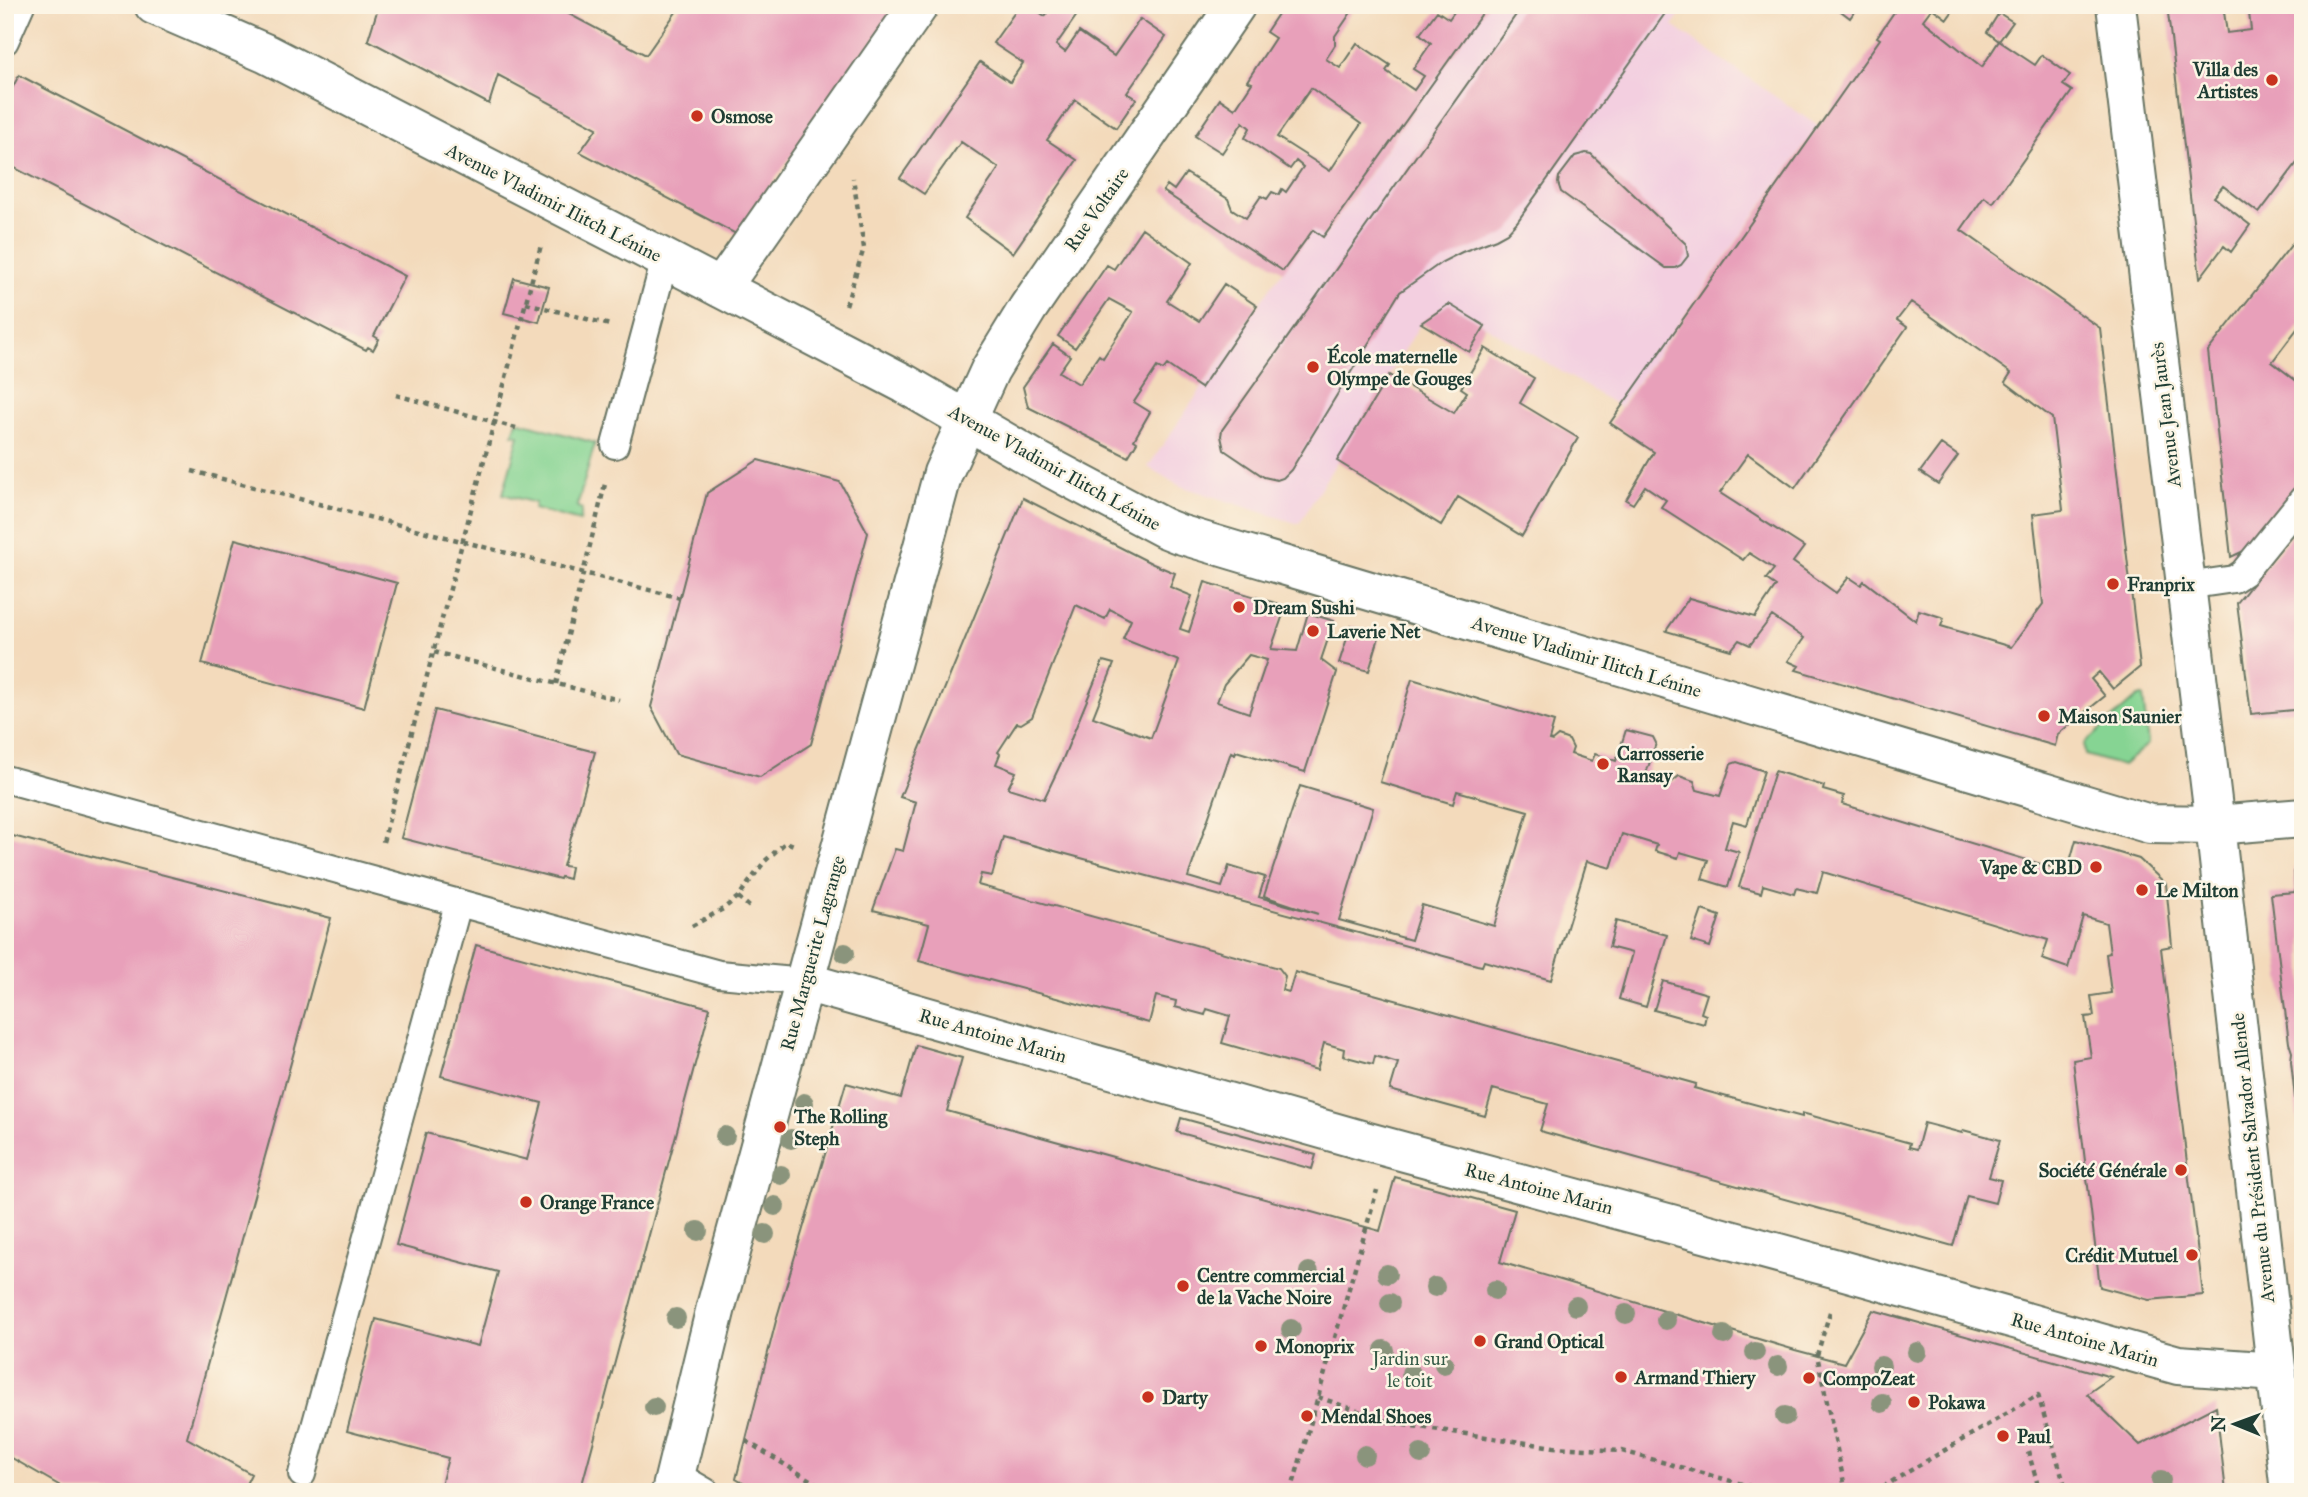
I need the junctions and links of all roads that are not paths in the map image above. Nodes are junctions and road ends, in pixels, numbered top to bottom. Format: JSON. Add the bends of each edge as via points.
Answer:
{"nodes":[{"id":1,"x":21,"y":5,"type":"edge"},
{"id":2,"x":919,"y":5,"type":"edge"},
{"id":3,"x":1236,"y":5,"type":"edge"},
{"id":4,"x":2116,"y":5,"type":"edge"},
{"id":5,"x":171,"y":9,"type":"edge"},
{"id":6,"x":5,"y":41,"type":"edge"},
{"id":7,"x":666,"y":259,"type":"junction"},
{"id":8,"x":721,"y":288,"type":"junction"},
{"id":9,"x":966,"y":419,"type":"junction"},
{"id":10,"x":615,"y":445,"type":"road end"},
{"id":11,"x":2303,"y":499,"type":"edge"},
{"id":12,"x":2186,"y":586,"type":"junction"},
{"id":13,"x":5,"y":779,"type":"edge"},
{"id":14,"x":2303,"y":818,"type":"edge"},
{"id":15,"x":2215,"y":825,"type":"junction"},
{"id":16,"x":458,"y":904,"type":"junction"},
{"id":17,"x":805,"y":982,"type":"junction"},
{"id":18,"x":2277,"y":1372,"type":"junction"},
{"id":19,"x":302,"y":1474,"type":"dead end"},
{"id":20,"x":684,"y":1486,"type":"edge"},
{"id":21,"x":2290,"y":1492,"type":"edge"}],
"edges":[{"from":1,"to":6,"type":"lane"},
{"from":2,"to":8,"type":"street"},
{"from":3,"to":9,"type":"street","name":"Rue Voltaire","via":[[1028,308]]},
{"from":4,"to":12,"type":"street","name":"Avenue Jean Jaurès"},
{"from":5,"to":7,"type":"street","name":"Avenue Vladimir Ilitch Lénine"},
{"from":7,"to":8,"type":"street","name":"Avenue Vladimir Ilitch Lénine"},
{"from":7,"to":10,"type":"lane"},
{"from":8,"to":9,"type":"street","name":"Avenue Vladimir Ilitch Lénine"},
{"from":9,"to":15,"type":"street","name":"Avenue Vladimir Ilitch Lénine","via":[[1179,534],[2150,824]]},
{"from":9,"to":17,"type":"street","name":"Rue Marguerite Lagrange","via":[[943,473]]},
{"from":11,"to":12,"type":"lane","via":[[2243,573],[2234,579]]},
{"from":12,"to":15,"type":"street","name":"Avenue Jean Jaurès"},
{"from":13,"to":16,"type":"lane"},
{"from":14,"to":15,"type":"street","name":"Avenue Vladimir Ilitch Lénine"},
{"from":15,"to":18,"type":"street","name":"Avenue du Président Salvador Allende"},
{"from":16,"to":17,"type":"lane","via":[[719,974]]},
{"from":16,"to":19,"type":"lane"},
{"from":17,"to":18,"type":"street","name":"Rue Antoine Marin","via":[[2178,1365]]},
{"from":17,"to":20,"type":"street","name":"Rue Marguerite Lagrange","via":[[716,1307]]},
{"from":18,"to":21,"type":"street","name":"Avenue du Président Salvador Allende"}]}
